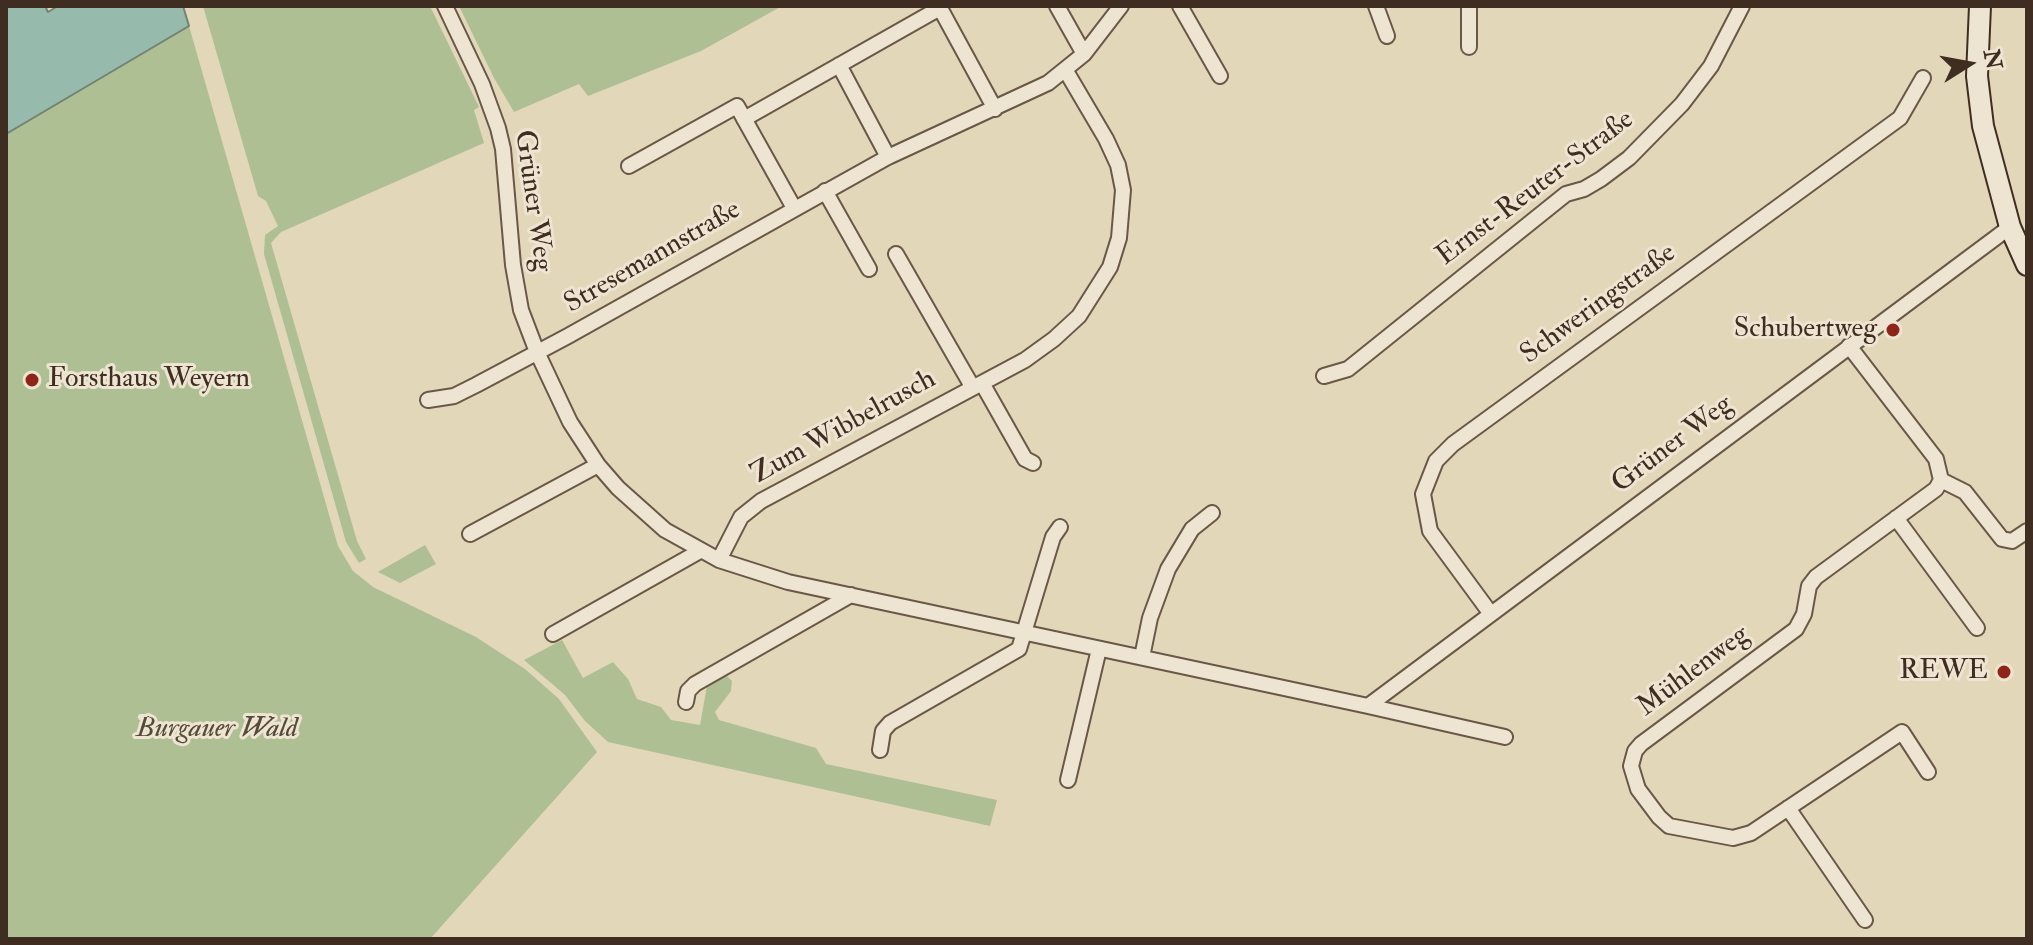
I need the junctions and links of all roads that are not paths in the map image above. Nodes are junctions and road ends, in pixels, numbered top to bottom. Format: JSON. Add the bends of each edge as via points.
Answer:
{"nodes":[{"id":1,"x":445,"y":6,"type":"edge"},
{"id":2,"x":1057,"y":6,"type":"edge"},
{"id":3,"x":1121,"y":6,"type":"edge"},
{"id":4,"x":1180,"y":6,"type":"edge"},
{"id":5,"x":1376,"y":6,"type":"edge"},
{"id":6,"x":1469,"y":6,"type":"edge"},
{"id":7,"x":1742,"y":6,"type":"edge"},
{"id":8,"x":1980,"y":6,"type":"edge"},
{"id":9,"x":1387,"y":36,"type":"dead end"},
{"id":10,"x":1469,"y":47,"type":"dead end"},
{"id":11,"x":1084,"y":54,"type":"junction"},
{"id":12,"x":839,"y":65,"type":"junction"},
{"id":13,"x":1066,"y":71,"type":"junction"},
{"id":14,"x":1220,"y":76,"type":"dead end"},
{"id":15,"x":1923,"y":78,"type":"dead end"},
{"id":16,"x":995,"y":109,"type":"junction"},
{"id":17,"x":744,"y":119,"type":"junction"},
{"id":18,"x":888,"y":157,"type":"junction"},
{"id":19,"x":629,"y":166,"type":"dead end"},
{"id":20,"x":825,"y":191,"type":"junction"},
{"id":21,"x":794,"y":208,"type":"junction"},
{"id":22,"x":2010,"y":227,"type":"junction"},
{"id":23,"x":896,"y":254,"type":"dead end"},
{"id":24,"x":2027,"y":265,"type":"edge"},
{"id":25,"x":869,"y":269,"type":"dead end"},
{"id":26,"x":1849,"y":346,"type":"junction"},
{"id":27,"x":537,"y":352,"type":"junction"},
{"id":28,"x":1324,"y":376,"type":"dead end"},
{"id":29,"x":978,"y":385,"type":"junction"},
{"id":30,"x":428,"y":400,"type":"dead end"},
{"id":31,"x":1033,"y":463,"type":"dead end"},
{"id":32,"x":598,"y":465,"type":"junction"},
{"id":33,"x":1941,"y":480,"type":"junction"},
{"id":34,"x":1212,"y":513,"type":"dead end"},
{"id":35,"x":1896,"y":518,"type":"junction"},
{"id":36,"x":1060,"y":527,"type":"dead end"},
{"id":37,"x":2027,"y":531,"type":"edge"},
{"id":38,"x":470,"y":534,"type":"dead end"},
{"id":39,"x":700,"y":551,"type":"junction"},
{"id":40,"x":719,"y":560,"type":"junction"},
{"id":41,"x":851,"y":595,"type":"junction"},
{"id":42,"x":1491,"y":614,"type":"junction"},
{"id":43,"x":1977,"y":628,"type":"dead end"},
{"id":44,"x":1026,"y":633,"type":"junction"},
{"id":45,"x":553,"y":634,"type":"dead end"},
{"id":46,"x":1099,"y":649,"type":"junction"},
{"id":47,"x":1142,"y":657,"type":"junction"},
{"id":48,"x":686,"y":702,"type":"dead end"},
{"id":49,"x":1368,"y":706,"type":"junction"},
{"id":50,"x":1505,"y":737,"type":"dead end"},
{"id":51,"x":880,"y":750,"type":"dead end"},
{"id":52,"x":1928,"y":772,"type":"dead end"},
{"id":53,"x":1068,"y":780,"type":"dead end"},
{"id":54,"x":1788,"y":808,"type":"junction"},
{"id":55,"x":1865,"y":920,"type":"dead end"}],
"edges":[{"from":1,"to":27,"type":"street","name":"Grüner Weg","via":[[490,104],[503,149],[513,265],[521,310]]},
{"from":2,"to":11,"type":"street"},
{"from":3,"to":11,"type":"street","name":"Stresemannstraße"},
{"from":4,"to":14,"type":"street"},
{"from":5,"to":9,"type":"street"},
{"from":6,"to":10,"type":"street"},
{"from":7,"to":28,"type":"street","name":"Ernst-Reuter-Straße","via":[[1711,66],[1629,158],[1584,189],[1566,194],[1348,369]]},
{"from":8,"to":22,"type":"street","via":[[1977,76],[1983,126]]},
{"from":11,"to":13,"type":"street","name":"Stresemannstraße"},
{"from":12,"to":16,"type":"street","via":[[940,8]]},
{"from":12,"to":17,"type":"street"},
{"from":12,"to":18,"type":"street"},
{"from":13,"to":16,"type":"street","name":"Stresemannstraße"},
{"from":13,"to":29,"type":"street","name":"Zum Wibbelrusch","via":[[1118,165],[1123,190],[1119,238],[1110,267],[1079,316],[1025,360]]},
{"from":15,"to":42,"type":"street","name":"Schweringstraße","via":[[1900,118],[1436,461],[1423,494],[1430,531]]},
{"from":16,"to":18,"type":"street","name":"Stresemannstraße"},
{"from":17,"to":19,"type":"street","via":[[737,106]]},
{"from":17,"to":21,"type":"street"},
{"from":18,"to":20,"type":"street","name":"Stresemannstraße"},
{"from":20,"to":21,"type":"street","name":"Stresemannstraße"},
{"from":20,"to":25,"type":"street"},
{"from":21,"to":27,"type":"street","name":"Stresemannstraße"},
{"from":22,"to":24,"type":"street"},
{"from":22,"to":26,"type":"street","name":"Grüner Weg"},
{"from":23,"to":29,"type":"street","name":"Zum Wibbelrusch"},
{"from":26,"to":33,"type":"street","via":[[1936,459]]},
{"from":26,"to":42,"type":"street","name":"Grüner Weg"},
{"from":27,"to":30,"type":"street","via":[[454,396]]},
{"from":27,"to":32,"type":"street","name":"Grüner Weg","via":[[570,422]]},
{"from":29,"to":31,"type":"street","name":"Zum Wibbelrusch","via":[[1025,459]]},
{"from":29,"to":40,"type":"street","name":"Zum Wibbelrusch","via":[[761,501],[741,517]]},
{"from":32,"to":38,"type":"street"},
{"from":32,"to":39,"type":"street","name":"Grüner Weg","via":[[665,530]]},
{"from":33,"to":35,"type":"street","name":"Mühlenweg"},
{"from":33,"to":37,"type":"street","via":[[1965,492],[2002,539],[2012,541]]},
{"from":34,"to":47,"type":"street","via":[[1192,529],[1168,569]]},
{"from":35,"to":43,"type":"street"},
{"from":35,"to":54,"type":"street","name":"Mühlenweg","via":[[1816,577],[1796,629],[1641,744],[1632,759],[1638,789],[1659,817],[1678,829],[1742,837]]},
{"from":36,"to":44,"type":"street"},
{"from":39,"to":40,"type":"street","name":"Grüner Weg"},
{"from":39,"to":45,"type":"street"},
{"from":40,"to":41,"type":"street","name":"Grüner Weg"},
{"from":41,"to":44,"type":"street","name":"Grüner Weg"},
{"from":41,"to":48,"type":"street","via":[[695,684]]},
{"from":42,"to":49,"type":"street","name":"Grüner Weg"},
{"from":44,"to":46,"type":"street","name":"Grüner Weg"},
{"from":44,"to":51,"type":"street","via":[[1019,649],[890,723]]},
{"from":46,"to":47,"type":"street","name":"Grüner Weg"},
{"from":46,"to":53,"type":"street"},
{"from":47,"to":49,"type":"street","name":"Grüner Weg"},
{"from":49,"to":50,"type":"street","name":"Grüner Weg"},
{"from":52,"to":54,"type":"street","name":"Mühlenweg","via":[[1902,732]]},
{"from":54,"to":55,"type":"street"}]}
